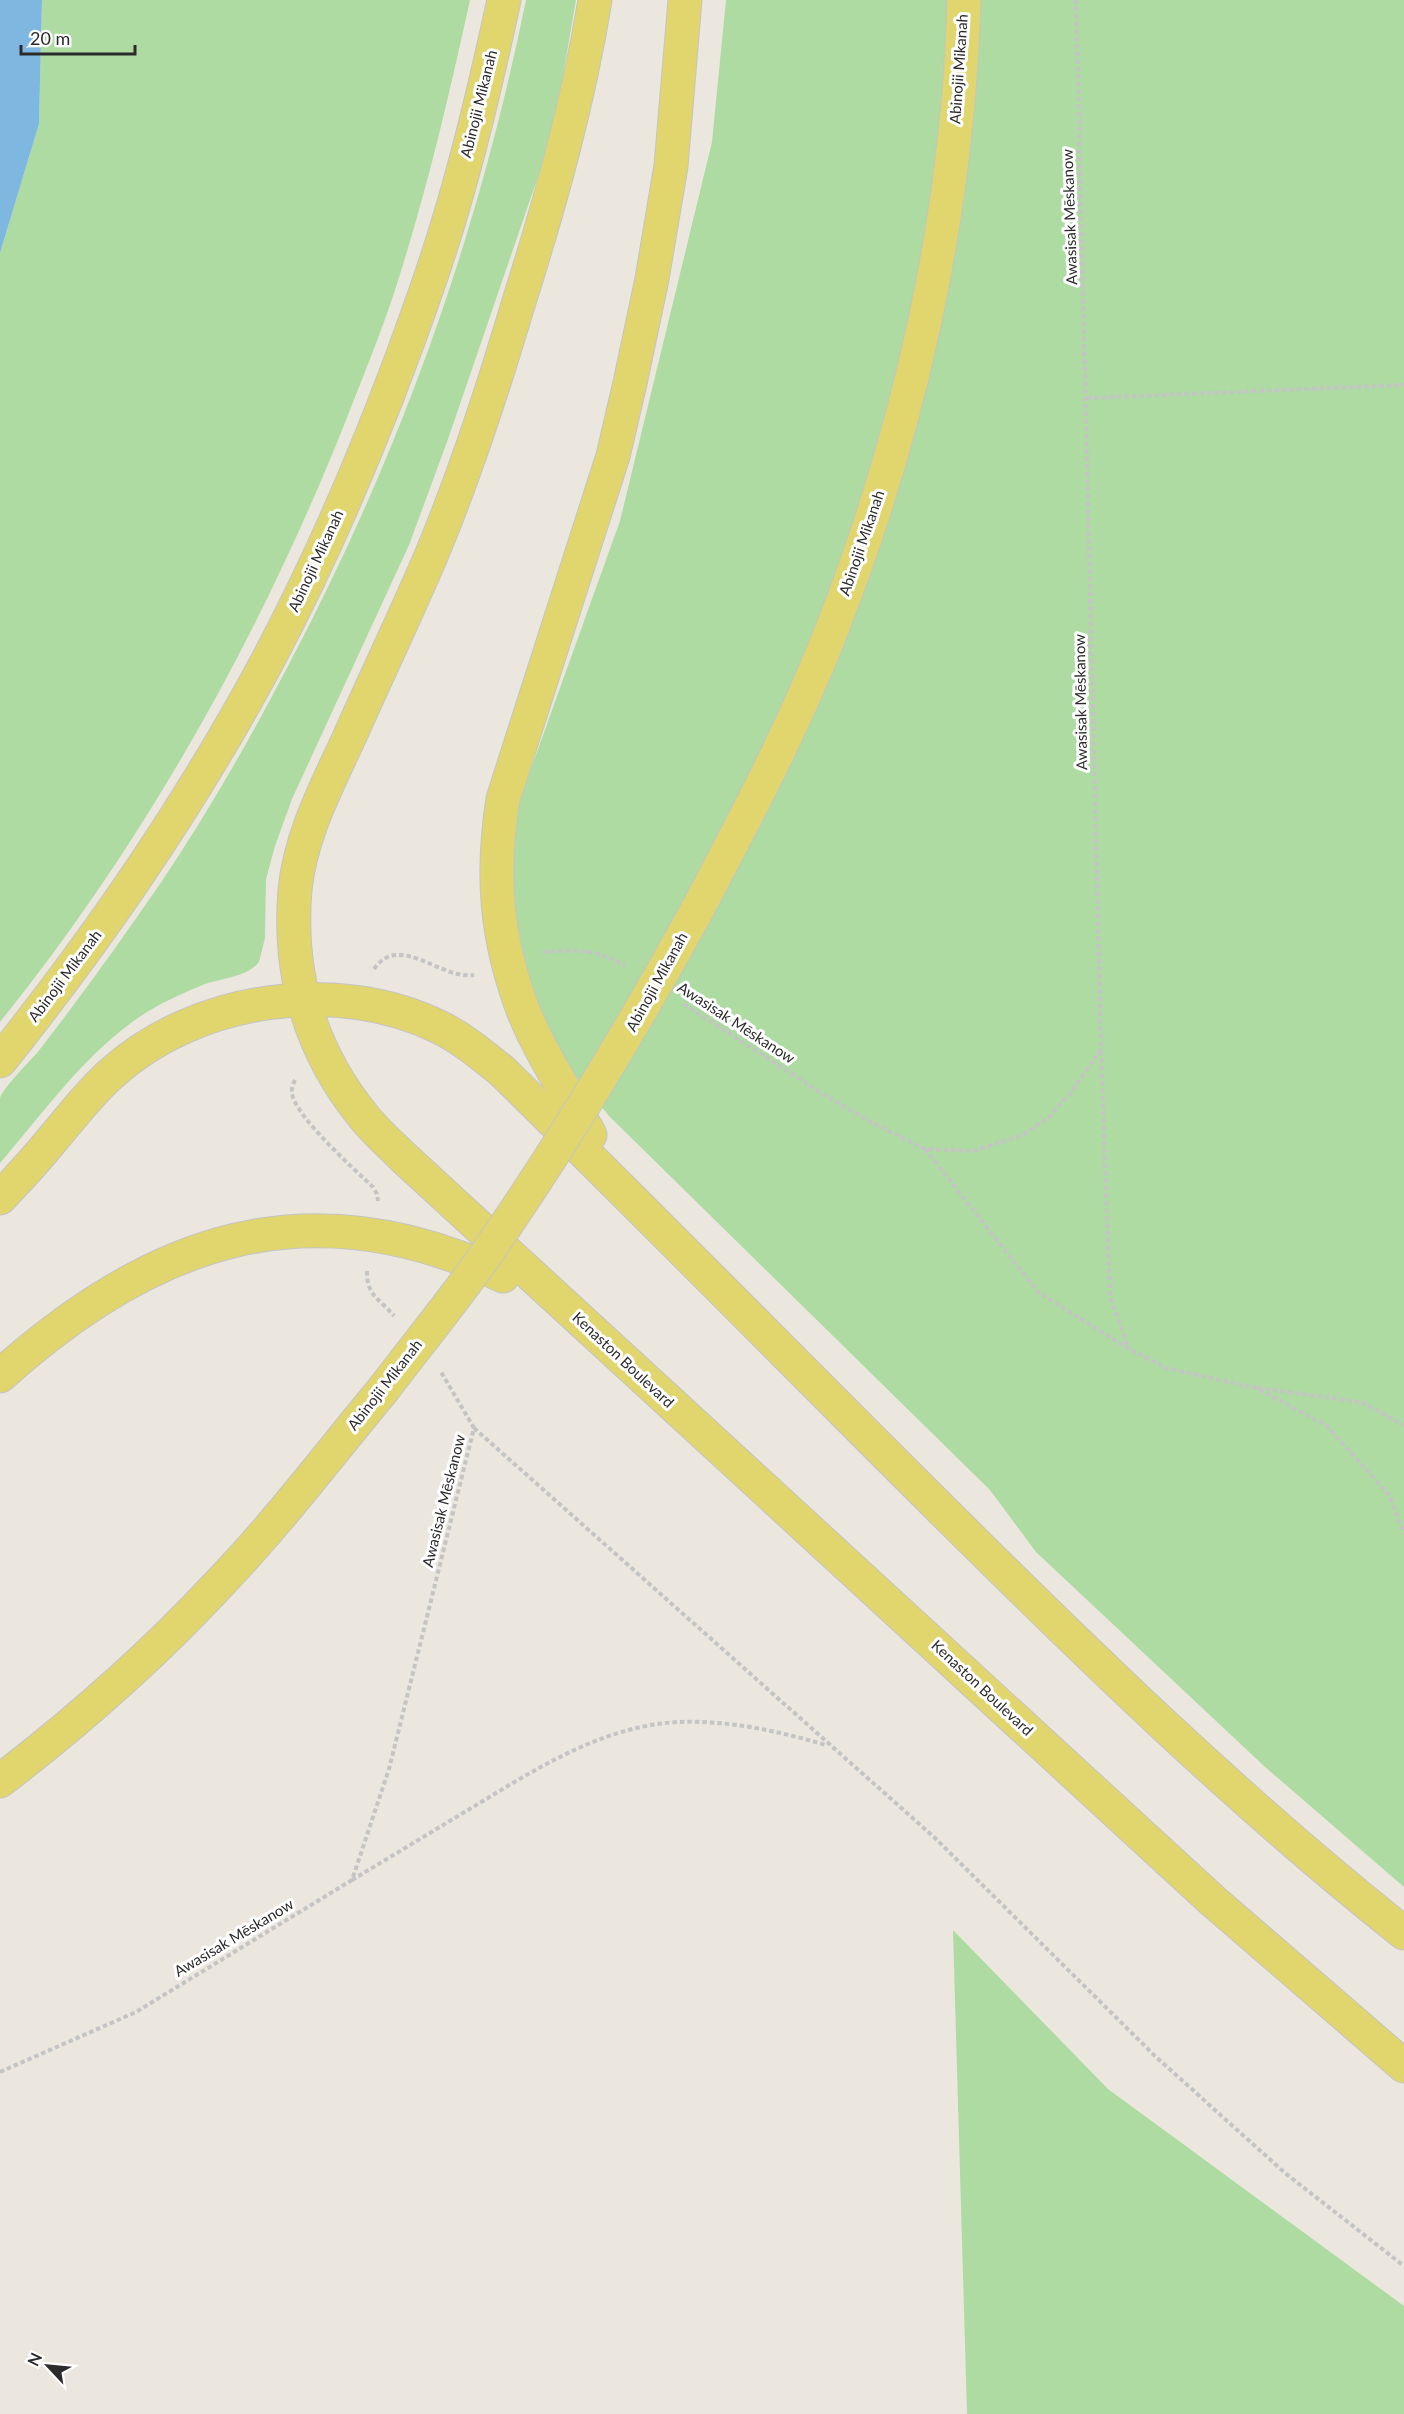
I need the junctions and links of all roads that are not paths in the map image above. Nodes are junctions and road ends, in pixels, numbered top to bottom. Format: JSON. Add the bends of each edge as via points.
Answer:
{"nodes":[{"id":1,"x":504,"y":0,"type":"edge"},
{"id":2,"x":595,"y":0,"type":"edge"},
{"id":3,"x":685,"y":0,"type":"edge"},
{"id":4,"x":964,"y":0,"type":"edge"},
{"id":5,"x":302,"y":999,"type":"junction"},
{"id":6,"x":0,"y":1061,"type":"edge"},
{"id":7,"x":617,"y":1184,"type":"junction"},
{"id":8,"x":0,"y":1198,"type":"edge"},
{"id":9,"x":564,"y":1305,"type":"junction"},
{"id":10,"x":0,"y":1376,"type":"edge"},
{"id":11,"x":0,"y":1781,"type":"edge"},
{"id":12,"x":1404,"y":1933,"type":"edge"},
{"id":13,"x":1404,"y":2066,"type":"edge"}],
"edges":[{"from":1,"to":6,"type":"main road","name":"Abinojii Mikanah","via":[[476,120],[428,286],[355,476],[314,568],[268,660],[162,840],[109,918]]},
{"from":2,"to":5,"type":"main road","name":"Kenaston Boulevard","via":[[565,144],[486,409],[432,554],[324,792],[302,855],[294,933]]},
{"from":3,"to":7,"type":"main road","via":[[671,166],[630,382],[609,467],[503,799],[497,840],[496,896],[509,967],[538,1042]]},
{"from":4,"to":11,"type":"main road","name":"Abinojii Mikanah","bridge":true,"via":[[955,132],[942,228],[923,333],[896,440],[832,629],[792,723],[649,1000],[486,1254],[285,1510],[218,1586],[150,1654],[74,1724]]},
{"from":5,"to":7,"type":"main road","via":[[381,1007],[456,1036],[502,1071]]},
{"from":5,"to":8,"type":"main road","via":[[245,1006],[194,1021],[152,1043],[105,1080]]},
{"from":5,"to":9,"type":"main road","name":"Kenaston Boulevard","via":[[320,1048],[364,1117]]},
{"from":7,"to":12,"type":"main road","via":[[1113,1678],[1255,1807]]},
{"from":9,"to":10,"type":"main road","via":[[486,1268],[408,1241],[374,1234],[276,1232],[234,1240],[159,1265],[88,1306]]},
{"from":9,"to":13,"type":"main road","name":"Kenaston Boulevard","via":[[1213,1901]]}]}
